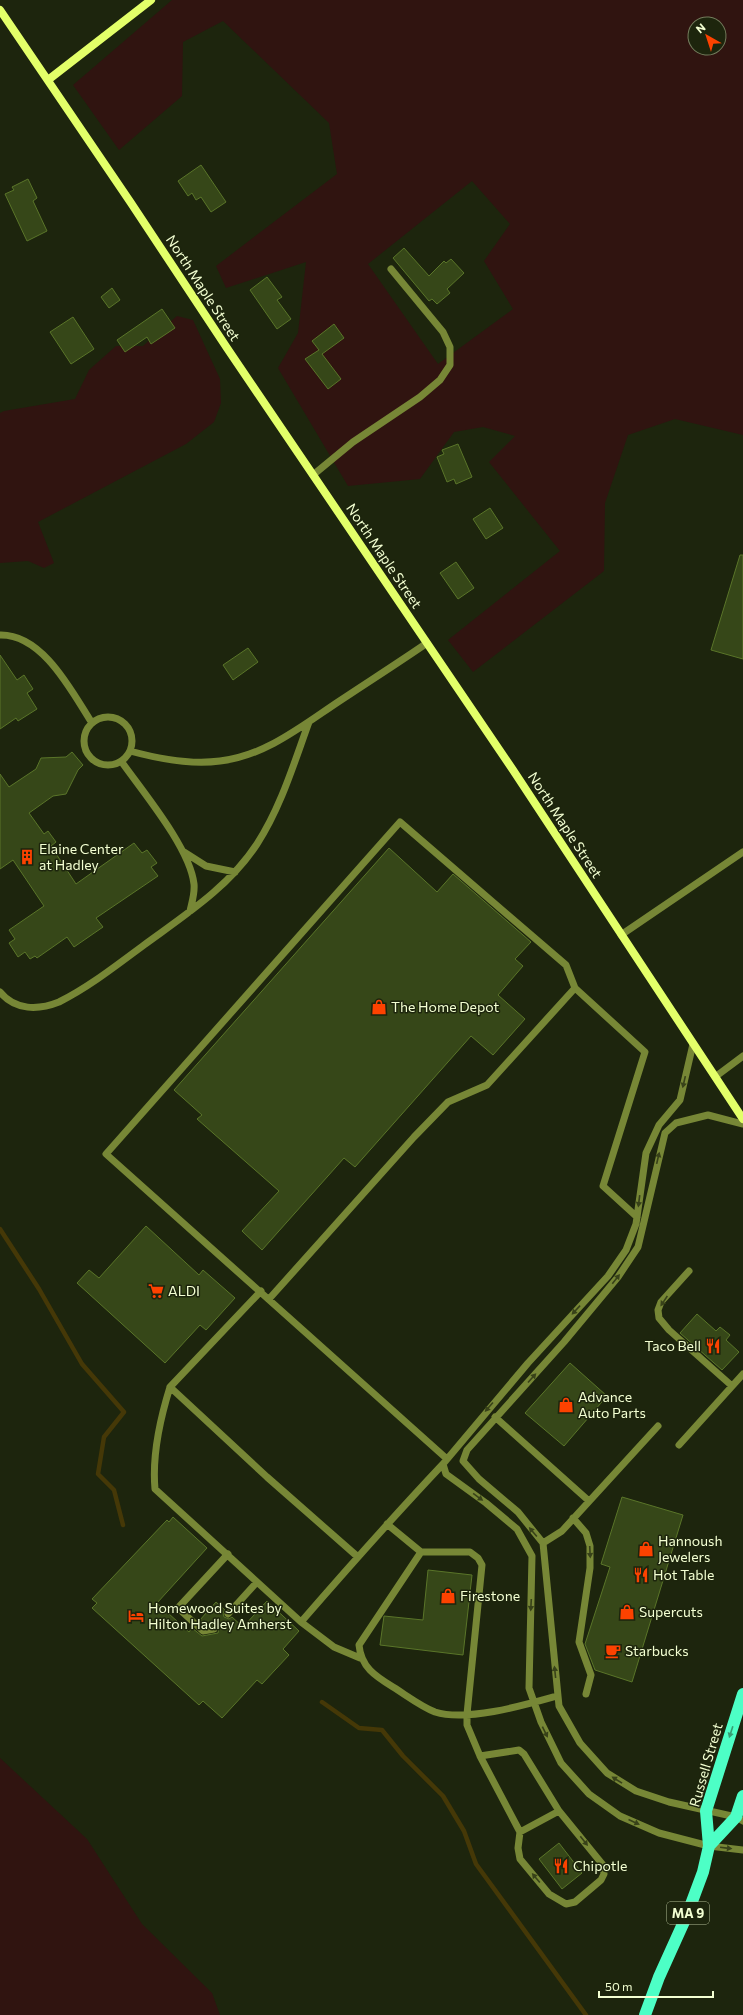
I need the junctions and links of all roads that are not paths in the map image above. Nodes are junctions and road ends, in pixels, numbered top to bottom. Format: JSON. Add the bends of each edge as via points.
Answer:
{"nodes":[{"id":1,"x":151,"y":0,"type":"edge"},
{"id":2,"x":0,"y":10,"type":"edge"},
{"id":3,"x":48,"y":80,"type":"junction"},
{"id":4,"x":391,"y":269,"type":"dead end"},
{"id":5,"x":313,"y":475,"type":"junction"},
{"id":6,"x":0,"y":635,"type":"edge"},
{"id":7,"x":427,"y":643,"type":"junction"},
{"id":8,"x":309,"y":722,"type":"junction"},
{"id":9,"x":92,"y":723,"type":"junction"},
{"id":10,"x":130,"y":751,"type":"junction"},
{"id":11,"x":121,"y":761,"type":"junction"},
{"id":12,"x":184,"y":851,"type":"junction"},
{"id":13,"x":743,"y":852,"type":"edge"},
{"id":14,"x":235,"y":872,"type":"junction"},
{"id":15,"x":190,"y":912,"type":"junction"},
{"id":16,"x":621,"y":935,"type":"junction"},
{"id":17,"x":575,"y":988,"type":"junction"},
{"id":18,"x":0,"y":992,"type":"edge"},
{"id":19,"x":693,"y":1044,"type":"junction"},
{"id":20,"x":743,"y":1056,"type":"edge"},
{"id":21,"x":715,"y":1077,"type":"junction"},
{"id":22,"x":743,"y":1119,"type":"edge"},
{"id":23,"x":743,"y":1124,"type":"edge"},
{"id":24,"x":637,"y":1216,"type":"junction"},
{"id":25,"x":689,"y":1271,"type":"dead end"},
{"id":26,"x":261,"y":1291,"type":"junction"},
{"id":27,"x":269,"y":1299,"type":"junction"},
{"id":28,"x":743,"y":1374,"type":"edge"},
{"id":29,"x":732,"y":1386,"type":"junction"},
{"id":30,"x":170,"y":1387,"type":"junction"},
{"id":31,"x":496,"y":1417,"type":"junction"},
{"id":32,"x":658,"y":1426,"type":"dead end"},
{"id":33,"x":679,"y":1445,"type":"dead end"},
{"id":34,"x":445,"y":1461,"type":"junction"},
{"id":35,"x":589,"y":1501,"type":"junction"},
{"id":36,"x":573,"y":1518,"type":"junction"},
{"id":37,"x":387,"y":1524,"type":"junction"},
{"id":38,"x":543,"y":1543,"type":"junction"},
{"id":39,"x":421,"y":1552,"type":"junction"},
{"id":40,"x":228,"y":1554,"type":"junction"},
{"id":41,"x":358,"y":1557,"type":"junction"},
{"id":42,"x":257,"y":1582,"type":"junction"},
{"id":43,"x":228,"y":1614,"type":"dead end"},
{"id":44,"x":300,"y":1622,"type":"junction"},
{"id":45,"x":214,"y":1629,"type":"dead end"},
{"id":46,"x":360,"y":1658,"type":"junction"},
{"id":47,"x":586,"y":1694,"type":"dead end"},
{"id":48,"x":743,"y":1694,"type":"edge"},
{"id":49,"x":558,"y":1696,"type":"junction"},
{"id":50,"x":534,"y":1702,"type":"junction"},
{"id":51,"x":467,"y":1714,"type":"junction"},
{"id":52,"x":480,"y":1756,"type":"junction"},
{"id":53,"x":743,"y":1796,"type":"edge"},
{"id":54,"x":559,"y":1811,"type":"junction"},
{"id":55,"x":706,"y":1811,"type":"junction"},
{"id":56,"x":740,"y":1819,"type":"edge"},
{"id":57,"x":520,"y":1832,"type":"junction"},
{"id":58,"x":710,"y":1846,"type":"junction"},
{"id":59,"x":743,"y":1850,"type":"edge"},
{"id":60,"x":645,"y":2015,"type":"edge"}],
"edges":[{"from":1,"to":3,"type":"main road"},
{"from":2,"to":3,"type":"main road","name":"North Maple Street"},
{"from":3,"to":5,"type":"main road","name":"North Maple Street"},
{"from":4,"to":5,"type":"lane","via":[[444,332],[450,347],[450,365],[440,380],[420,397],[353,442]]},
{"from":5,"to":7,"type":"main road","name":"North Maple Street"},
{"from":6,"to":9,"type":"lane","via":[[20,638],[40,651]]},
{"from":7,"to":8,"type":"lane"},
{"from":7,"to":16,"type":"main road","name":"North Maple Street"},
{"from":8,"to":10,"type":"lane","via":[[258,751],[220,761],[184,762]]},
{"from":8,"to":14,"type":"lane","via":[[266,829]]},
{"from":9,"to":10,"type":"lane","via":[[106,717],[124,723],[131,736]]},
{"from":9,"to":11,"type":"lane","via":[[86,731],[84,741],[89,756],[101,764],[112,765]]},
{"from":10,"to":11,"type":"lane"},
{"from":11,"to":12,"type":"lane"},
{"from":12,"to":14,"type":"lane","via":[[206,866]]},
{"from":12,"to":15,"type":"lane","via":[[194,885]]},
{"from":13,"to":16,"type":"lane"},
{"from":14,"to":15,"type":"lane"},
{"from":15,"to":18,"type":"lane","via":[[59,1002],[46,1007],[28,1008],[11,1002]]},
{"from":16,"to":19,"type":"main road","name":"North Maple Street"},
{"from":17,"to":24,"type":"lane","via":[[645,1052],[603,1186]]},
{"from":17,"to":26,"type":"lane","via":[[566,965],[400,822],[106,1154]]},
{"from":17,"to":27,"type":"lane","via":[[487,1085],[448,1102]]},
{"from":19,"to":21,"type":"main road","name":"North Maple Street"},
{"from":19,"to":24,"type":"lane","one_way":true,"via":[[680,1100],[659,1125],[646,1153]]},
{"from":20,"to":21,"type":"lane"},
{"from":21,"to":22,"type":"main road","name":"North Maple Street"},
{"from":31,"to":23,"type":"lane","one_way":true,"via":[[564,1342],[618,1277],[638,1247],[665,1133],[676,1124],[708,1116]]},
{"from":24,"to":34,"type":"lane","one_way":true,"via":[[626,1250],[608,1276],[528,1363]]},
{"from":25,"to":29,"type":"lane","one_way":true,"via":[[661,1302],[659,1318]]},
{"from":26,"to":27,"type":"lane"},
{"from":26,"to":30,"type":"lane"},
{"from":27,"to":34,"type":"lane"},
{"from":28,"to":29,"type":"lane"},
{"from":29,"to":33,"type":"lane"},
{"from":30,"to":40,"type":"lane","via":[[162,1411],[153,1474],[155,1489]]},
{"from":30,"to":41,"type":"lane"},
{"from":31,"to":35,"type":"lane"},
{"from":38,"to":31,"type":"lane","one_way":true,"via":[[518,1512],[479,1479],[463,1461],[467,1450]]},
{"from":32,"to":35,"type":"lane"},
{"from":34,"to":37,"type":"lane"},
{"from":34,"to":50,"type":"lane","one_way":true,"via":[[446,1474],[486,1503],[517,1530],[532,1556],[529,1688]]},
{"from":35,"to":36,"type":"lane"},
{"from":36,"to":38,"type":"lane","via":[[562,1531]]},
{"from":36,"to":47,"type":"lane","one_way":true,"via":[[586,1533],[590,1546],[590,1568],[579,1642],[591,1675]]},
{"from":37,"to":39,"type":"lane"},
{"from":37,"to":41,"type":"lane"},
{"from":49,"to":38,"type":"lane","one_way":true},
{"from":39,"to":46,"type":"lane","via":[[359,1645]]},
{"from":39,"to":51,"type":"lane","via":[[470,1552],[482,1565]]},
{"from":40,"to":42,"type":"lane"},
{"from":40,"to":45,"type":"lane","via":[[178,1608],[203,1631]]},
{"from":41,"to":44,"type":"lane"},
{"from":42,"to":43,"type":"lane"},
{"from":42,"to":44,"type":"lane"},
{"from":44,"to":46,"type":"lane","via":[[334,1647]]},
{"from":46,"to":51,"type":"lane","via":[[376,1677],[426,1707],[450,1715]]},
{"from":48,"to":55,"type":"highway","name":"Russell Street","number":"MA 9","one_way":true},
{"from":49,"to":50,"type":"lane"},
{"from":55,"to":49,"type":"lane","one_way":true,"via":[[636,1791],[607,1773],[580,1743],[559,1706]]},
{"from":50,"to":51,"type":"lane"},
{"from":50,"to":58,"type":"lane","one_way":true,"via":[[561,1763],[589,1794],[620,1816],[659,1833]]},
{"from":51,"to":52,"type":"lane","via":[[468,1725]]},
{"from":52,"to":54,"type":"lane","via":[[519,1750],[528,1759]]},
{"from":52,"to":57,"type":"lane"},
{"from":53,"to":56,"type":"highway","name":"Russell Street","number":"MA 9"},
{"from":54,"to":57,"type":"lane"},
{"from":54,"to":57,"type":"lane","one_way":true,"via":[[603,1865],[604,1874],[601,1880],[576,1902],[566,1904],[549,1894],[520,1859]]},
{"from":55,"to":56,"type":"lane"},
{"from":55,"to":58,"type":"highway","name":"Russell Street","number":"MA 9"},
{"from":56,"to":58,"type":"highway","name":"Russell Street","number":"MA 9"},
{"from":58,"to":59,"type":"lane","one_way":true},
{"from":58,"to":60,"type":"highway","name":"Russell Street","number":"MA 9","via":[[687,1915]]}]}
